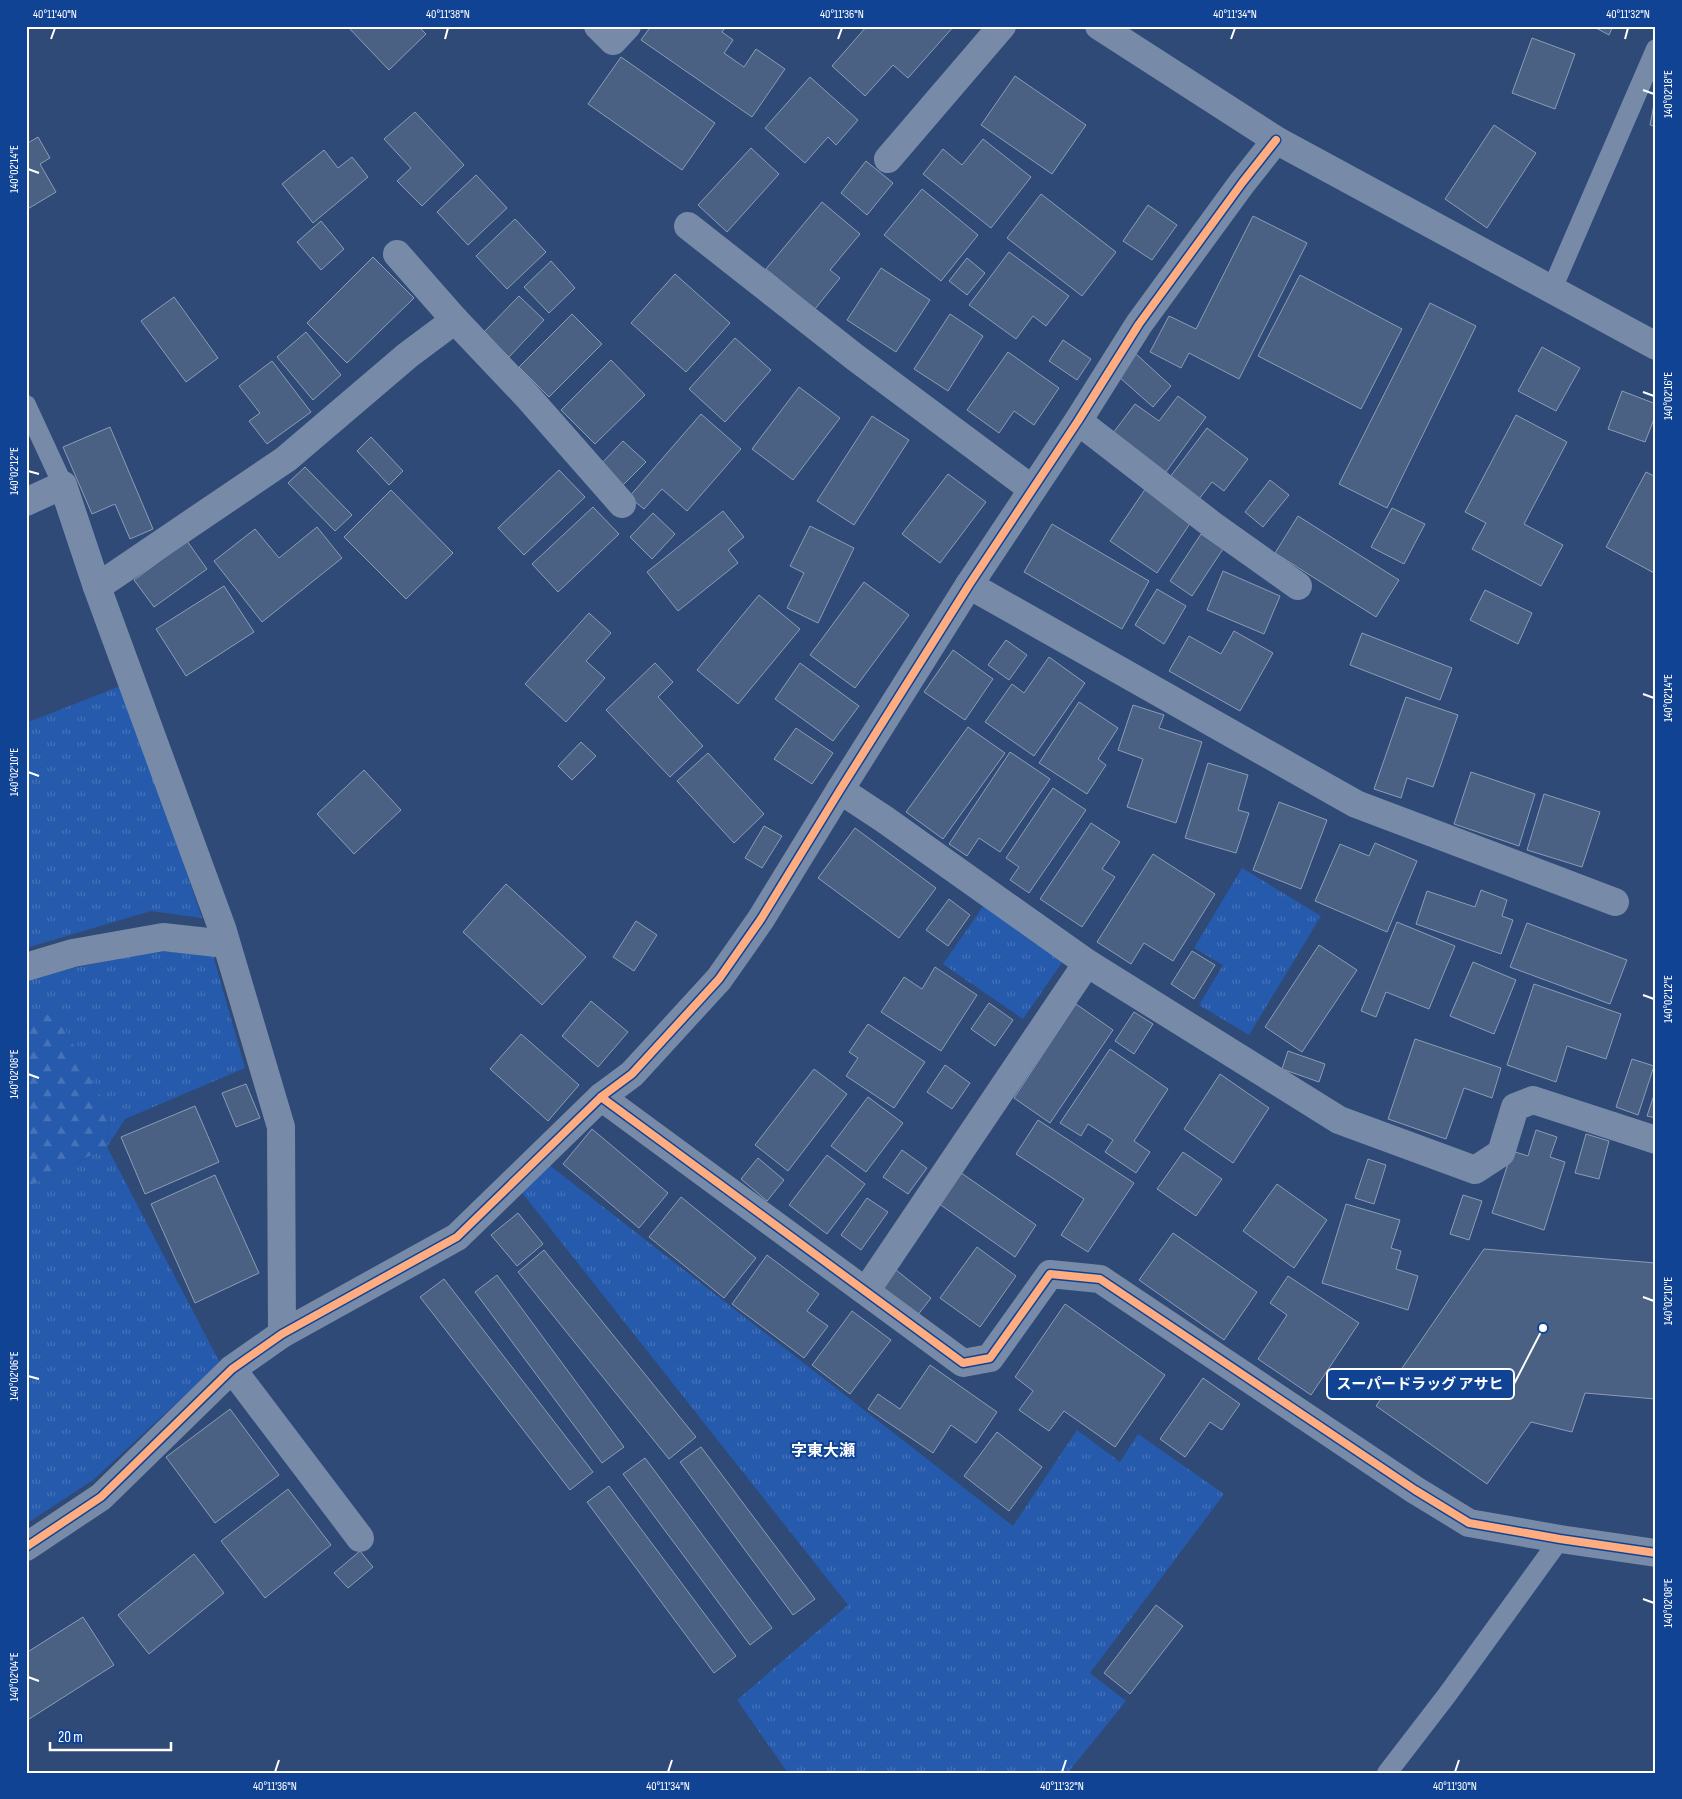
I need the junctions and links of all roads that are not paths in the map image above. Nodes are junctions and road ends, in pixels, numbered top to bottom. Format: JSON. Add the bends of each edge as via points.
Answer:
{"nodes":[{"id":1,"x":598,"y":26,"type":"edge"},
{"id":2,"x":627,"y":26,"type":"edge"},
{"id":3,"x":1002,"y":26,"type":"edge"},
{"id":4,"x":1099,"y":26,"type":"edge"},
{"id":5,"x":1656,"y":49,"type":"edge"},
{"id":6,"x":1276,"y":140,"type":"junction"},
{"id":7,"x":888,"y":159,"type":"dead end"},
{"id":8,"x":688,"y":226,"type":"dead end"},
{"id":9,"x":397,"y":254,"type":"dead end"},
{"id":10,"x":1552,"y":289,"type":"junction"},
{"id":11,"x":455,"y":320,"type":"junction"},
{"id":12,"x":1656,"y":346,"type":"edge"},
{"id":13,"x":26,"y":405,"type":"edge"},
{"id":14,"x":1078,"y":421,"type":"junction"},
{"id":15,"x":63,"y":484,"type":"junction"},
{"id":16,"x":1032,"y":489,"type":"junction"},
{"id":17,"x":26,"y":502,"type":"edge"},
{"id":18,"x":622,"y":504,"type":"dead end"},
{"id":19,"x":970,"y":585,"type":"junction"},
{"id":20,"x":98,"y":586,"type":"junction"},
{"id":21,"x":1298,"y":586,"type":"dead end"},
{"id":22,"x":840,"y":790,"type":"junction"},
{"id":23,"x":1615,"y":902,"type":"dead end"},
{"id":24,"x":226,"y":944,"type":"junction"},
{"id":25,"x":1088,"y":963,"type":"junction"},
{"id":26,"x":26,"y":967,"type":"edge"},
{"id":27,"x":602,"y":1097,"type":"junction"},
{"id":28,"x":1656,"y":1140,"type":"edge"},
{"id":29,"x":866,"y":1291,"type":"junction"},
{"id":30,"x":282,"y":1334,"type":"junction"},
{"id":31,"x":232,"y":1369,"type":"junction"},
{"id":32,"x":360,"y":1538,"type":"dead end"},
{"id":33,"x":1560,"y":1539,"type":"junction"},
{"id":34,"x":26,"y":1547,"type":"edge"},
{"id":35,"x":1656,"y":1553,"type":"edge"},
{"id":36,"x":1387,"y":1773,"type":"edge"}],
"edges":[{"from":1,"to":2,"type":"street","via":[[613,41]]},
{"from":3,"to":7,"type":"street"},
{"from":4,"to":6,"type":"street"},
{"from":5,"to":10,"type":"lane"},
{"from":6,"to":10,"type":"street"},
{"from":6,"to":14,"type":"street","via":[[1138,324]]},
{"from":8,"to":16,"type":"street","via":[[856,358]]},
{"from":9,"to":11,"type":"street"},
{"from":10,"to":12,"type":"street"},
{"from":11,"to":18,"type":"street"},
{"from":11,"to":20,"type":"street","via":[[408,355],[286,459]]},
{"from":13,"to":15,"type":"lane"},
{"from":14,"to":16,"type":"street"},
{"from":14,"to":21,"type":"street","via":[[1215,527]]},
{"from":15,"to":17,"type":"street"},
{"from":15,"to":20,"type":"street"},
{"from":16,"to":19,"type":"street"},
{"from":19,"to":22,"type":"street"},
{"from":19,"to":23,"type":"street","via":[[1356,804]]},
{"from":20,"to":24,"type":"street"},
{"from":22,"to":25,"type":"street"},
{"from":22,"to":27,"type":"street","via":[[761,919],[719,978],[632,1074]]},
{"from":24,"to":26,"type":"street","via":[[163,938],[72,953]]},
{"from":24,"to":30,"type":"street","via":[[281,1127]]},
{"from":25,"to":28,"type":"street","via":[[1339,1120],[1475,1170],[1501,1154],[1515,1107],[1533,1100]]},
{"from":25,"to":29,"type":"street"},
{"from":27,"to":29,"type":"street"},
{"from":27,"to":30,"type":"street","via":[[457,1237]]},
{"from":29,"to":33,"type":"street","via":[[963,1362],[990,1358],[1050,1274],[1100,1279],[1406,1484],[1469,1522]]},
{"from":30,"to":31,"type":"street"},
{"from":31,"to":32,"type":"street"},
{"from":31,"to":34,"type":"street","via":[[101,1497]]},
{"from":33,"to":35,"type":"street"},
{"from":33,"to":36,"type":"lane"}]}
